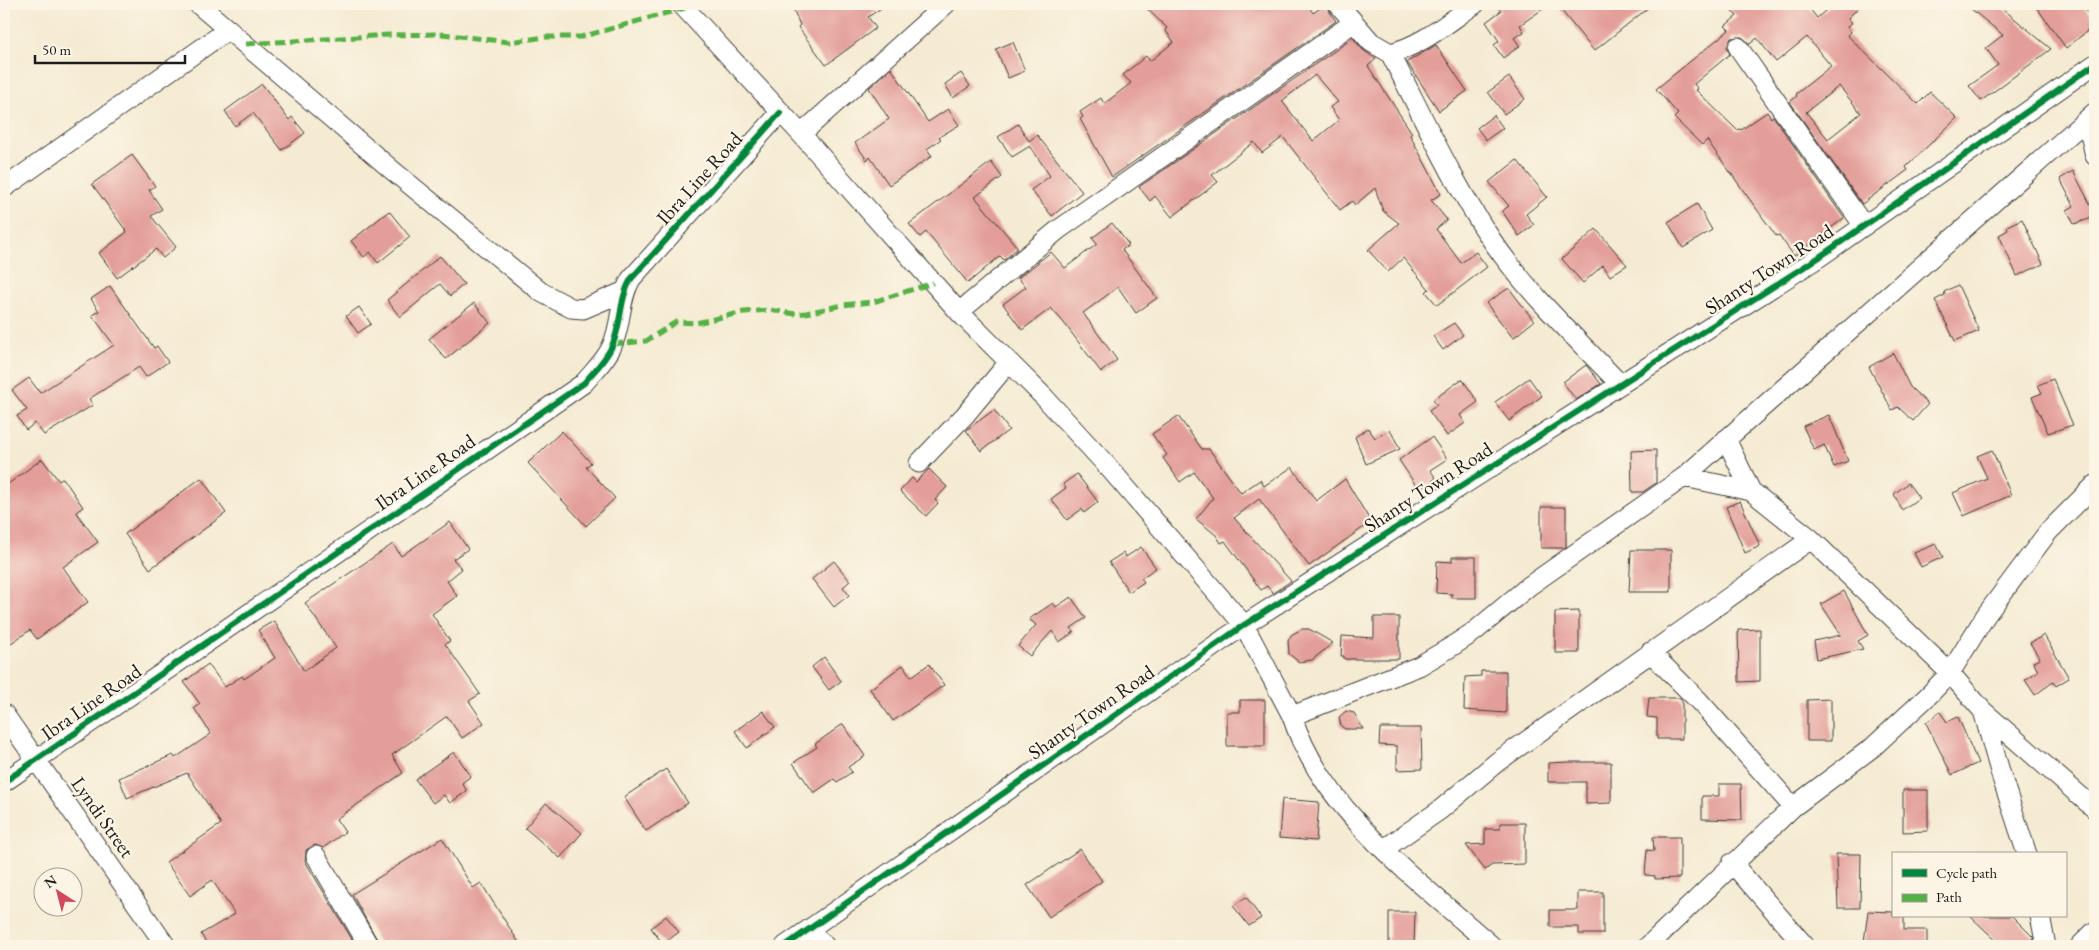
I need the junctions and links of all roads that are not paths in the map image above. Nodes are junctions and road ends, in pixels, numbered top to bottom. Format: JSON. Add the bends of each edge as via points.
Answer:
{"nodes":[{"id":1,"x":198,"y":4,"type":"edge"},
{"id":2,"x":681,"y":4,"type":"edge"},
{"id":3,"x":946,"y":4,"type":"edge"},
{"id":4,"x":1338,"y":4,"type":"edge"},
{"id":5,"x":1474,"y":4,"type":"edge"},
{"id":6,"x":1353,"y":23,"type":"junction"},
{"id":7,"x":229,"y":29,"type":"junction"},
{"id":8,"x":1738,"y":47,"type":"dead end"},
{"id":9,"x":1390,"y":53,"type":"junction"},
{"id":10,"x":2095,"y":64,"type":"edge"},
{"id":11,"x":780,"y":113,"type":"junction"},
{"id":12,"x":2091,"y":116,"type":"edge"},
{"id":13,"x":801,"y":134,"type":"junction"},
{"id":14,"x":2095,"y":156,"type":"edge"},
{"id":15,"x":4,"y":188,"type":"edge"},
{"id":16,"x":1864,"y":226,"type":"junction"},
{"id":17,"x":623,"y":292,"type":"junction"},
{"id":18,"x":959,"y":312,"type":"junction"},
{"id":19,"x":1009,"y":362,"type":"junction"},
{"id":20,"x":1619,"y":383,"type":"junction"},
{"id":21,"x":1726,"y":439,"type":"junction"},
{"id":22,"x":919,"y":463,"type":"dead end"},
{"id":23,"x":1684,"y":477,"type":"junction"},
{"id":24,"x":2095,"y":485,"type":"edge"},
{"id":25,"x":1751,"y":491,"type":"junction"},
{"id":26,"x":1811,"y":539,"type":"junction"},
{"id":27,"x":1244,"y":626,"type":"junction"},
{"id":28,"x":1650,"y":652,"type":"junction"},
{"id":29,"x":1950,"y":673,"type":"junction"},
{"id":30,"x":1983,"y":712,"type":"junction"},
{"id":31,"x":4,"y":714,"type":"edge"},
{"id":32,"x":1292,"y":716,"type":"junction"},
{"id":33,"x":36,"y":760,"type":"junction"},
{"id":34,"x":4,"y":782,"type":"edge"},
{"id":35,"x":1792,"y":807,"type":"junction"},
{"id":36,"x":2095,"y":809,"type":"edge"},
{"id":37,"x":1384,"y":848,"type":"junction"},
{"id":38,"x":2026,"y":852,"type":"edge"},
{"id":39,"x":316,"y":856,"type":"dead end"},
{"id":40,"x":1732,"y":863,"type":"junction"},
{"id":41,"x":2040,"y":918,"type":"edge"},
{"id":42,"x":808,"y":930,"type":"junction"},
{"id":43,"x":2095,"y":931,"type":"edge"},
{"id":44,"x":166,"y":946,"type":"edge"},
{"id":45,"x":369,"y":946,"type":"edge"},
{"id":46,"x":785,"y":946,"type":"edge"},
{"id":47,"x":825,"y":946,"type":"edge"},
{"id":48,"x":1492,"y":946,"type":"edge"},
{"id":49,"x":1648,"y":946,"type":"edge"},
{"id":50,"x":1805,"y":946,"type":"edge"},
{"id":51,"x":2046,"y":946,"type":"edge"},
{"id":52,"x":2080,"y":946,"type":"edge"}],
"edges":[{"from":1,"to":7,"type":"street"},
{"from":2,"to":11,"type":"street"},
{"from":3,"to":13,"type":"street"},
{"from":4,"to":6,"type":"street"},
{"from":5,"to":9,"type":"street","via":[[1421,41]]},
{"from":6,"to":9,"type":"street","via":[[1371,42]]},
{"from":6,"to":18,"type":"street","via":[[1058,230]]},
{"from":7,"to":15,"type":"street"},
{"from":7,"to":17,"type":"street","via":[[392,170],[541,292],[571,308],[583,309]]},
{"from":8,"to":16,"type":"street"},
{"from":9,"to":20,"type":"street","via":[[1467,203],[1494,244],[1524,284]]},
{"from":10,"to":16,"type":"street","name":"Shanty Town Road"},
{"from":11,"to":13,"type":"street"},
{"from":11,"to":17,"type":"street","name":"Ibra Line Road","via":[[642,265]]},
{"from":12,"to":14,"type":"street"},
{"from":12,"to":21,"type":"street"},
{"from":13,"to":18,"type":"street"},
{"from":16,"to":20,"type":"street","name":"Shanty Town Road"},
{"from":17,"to":33,"type":"street","name":"Ibra Line Road","via":[[613,344],[605,359],[584,383]]},
{"from":18,"to":19,"type":"street"},
{"from":19,"to":22,"type":"street"},
{"from":19,"to":27,"type":"street","via":[[1110,469]]},
{"from":20,"to":27,"type":"street","name":"Shanty Town Road"},
{"from":21,"to":23,"type":"street"},
{"from":21,"to":25,"type":"street"},
{"from":23,"to":25,"type":"street"},
{"from":23,"to":32,"type":"street","via":[[1529,586],[1451,647],[1418,666]]},
{"from":24,"to":29,"type":"street","via":[[2048,532],[1986,615]]},
{"from":25,"to":26,"type":"street"},
{"from":26,"to":28,"type":"street"},
{"from":26,"to":29,"type":"street"},
{"from":27,"to":32,"type":"street"},
{"from":27,"to":42,"type":"street","name":"Shanty Town Road"},
{"from":28,"to":35,"type":"street","via":[[1699,701]]},
{"from":28,"to":37,"type":"street","via":[[1497,762],[1440,810]]},
{"from":29,"to":30,"type":"street"},
{"from":29,"to":35,"type":"street","via":[[1872,747]]},
{"from":30,"to":36,"type":"street"},
{"from":30,"to":38,"type":"street"},
{"from":31,"to":33,"type":"street","name":"Lyndi Street"},
{"from":32,"to":37,"type":"street","via":[[1302,744],[1320,777],[1348,812]]},
{"from":33,"to":34,"type":"street","name":"Ibra Line Road"},
{"from":33,"to":44,"type":"street","name":"Lyndi Street"},
{"from":35,"to":40,"type":"street"},
{"from":37,"to":48,"type":"street"},
{"from":39,"to":45,"type":"street"},
{"from":40,"to":49,"type":"street"},
{"from":40,"to":50,"type":"street"},
{"from":41,"to":51,"type":"street"},
{"from":42,"to":46,"type":"street","name":"Shanty Town Road"},
{"from":42,"to":47,"type":"street"},
{"from":43,"to":52,"type":"street"}]}
